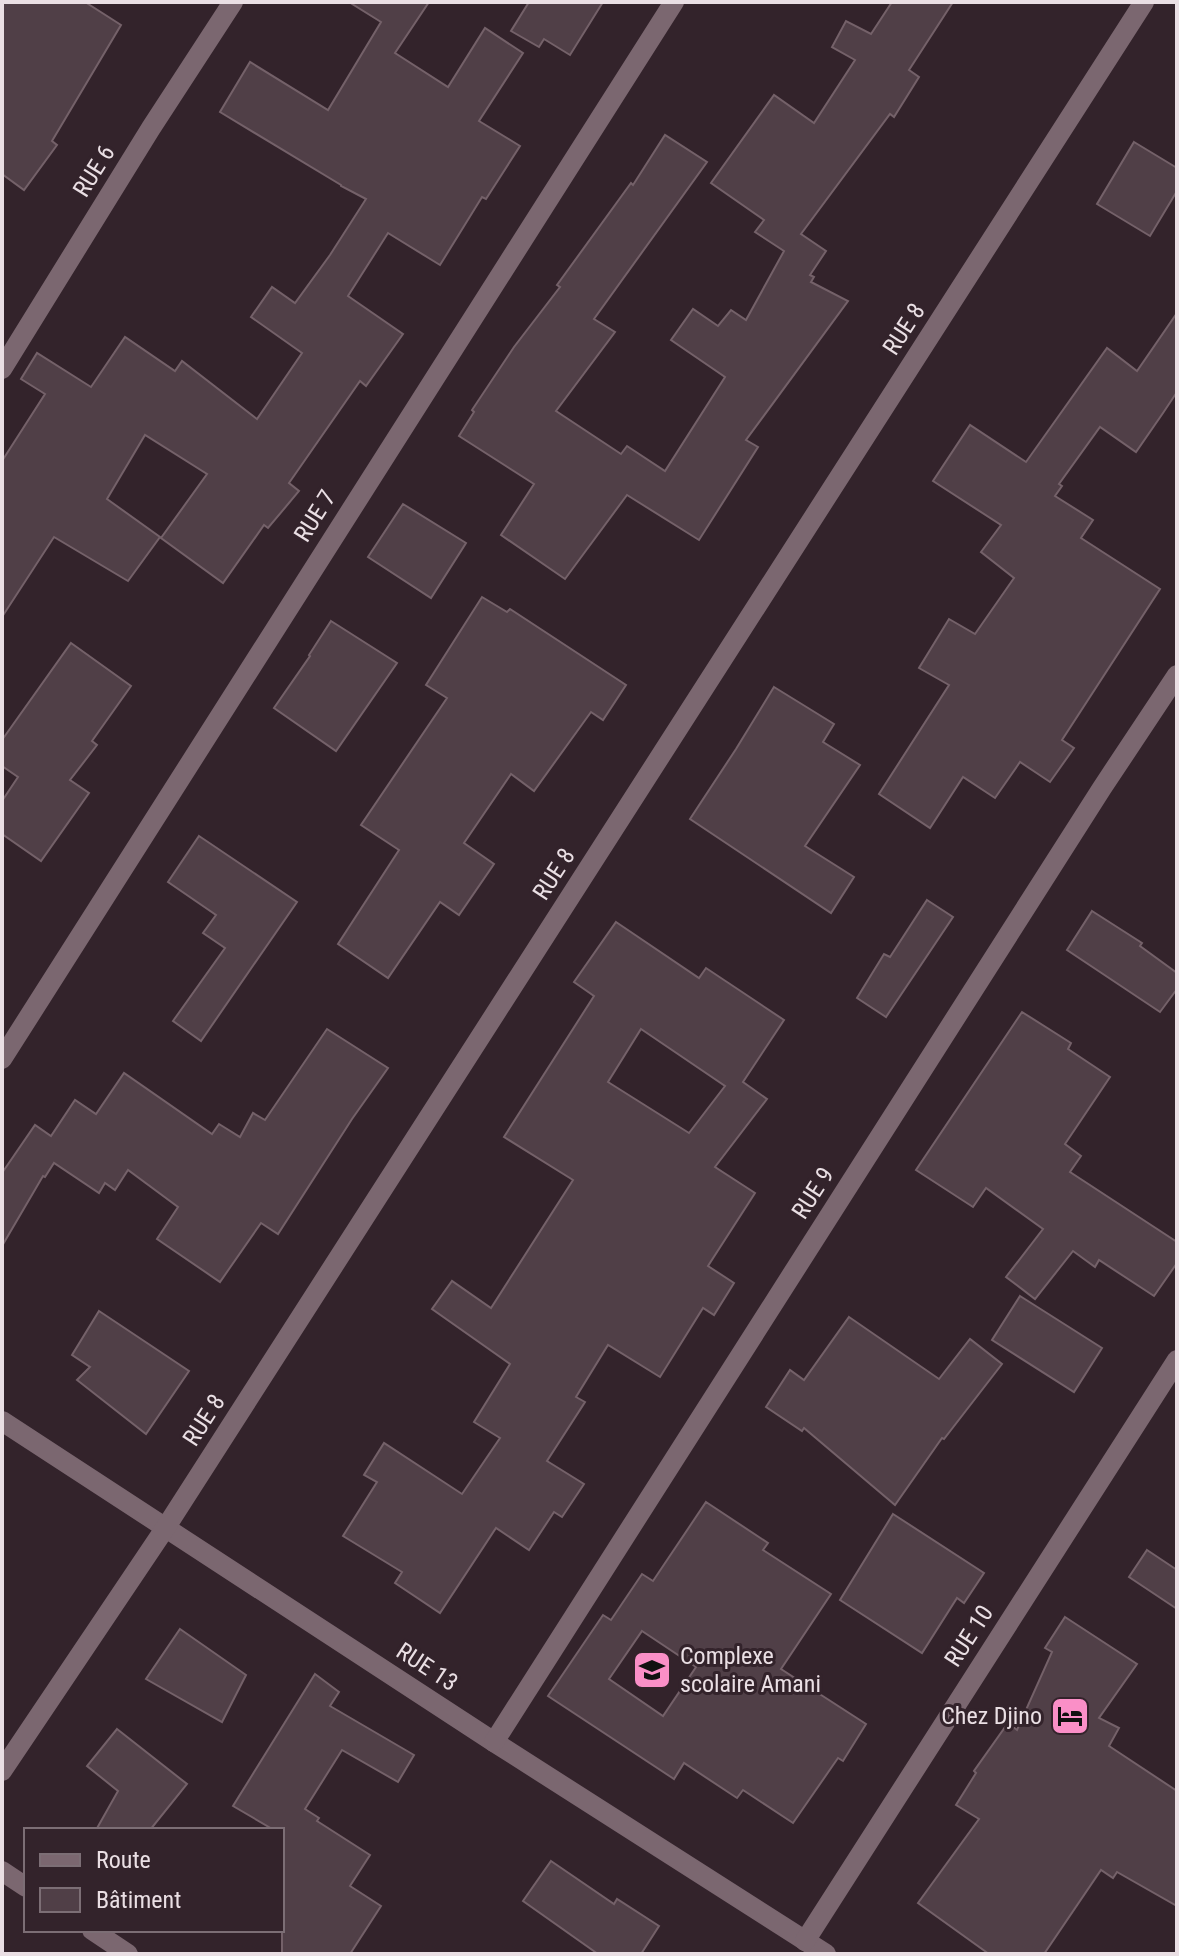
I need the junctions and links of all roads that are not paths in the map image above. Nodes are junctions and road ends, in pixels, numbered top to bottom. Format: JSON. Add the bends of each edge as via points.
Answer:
{"nodes":[{"id":1,"x":233,"y":2,"type":"edge"},
{"id":2,"x":674,"y":2,"type":"edge"},
{"id":3,"x":1144,"y":2,"type":"edge"},
{"id":4,"x":2,"y":369,"type":"edge"},
{"id":5,"x":1177,"y":675,"type":"edge"},
{"id":6,"x":2,"y":1059,"type":"edge"},
{"id":7,"x":1177,"y":1360,"type":"edge"},
{"id":8,"x":2,"y":1421,"type":"edge"},
{"id":9,"x":166,"y":1527,"type":"junction"},
{"id":10,"x":494,"y":1742,"type":"junction"},
{"id":11,"x":2,"y":1771,"type":"edge"},
{"id":12,"x":2,"y":1871,"type":"edge"},
{"id":13,"x":24,"y":1886,"type":"edge"},
{"id":14,"x":95,"y":1932,"type":"edge"},
{"id":15,"x":805,"y":1941,"type":"junction"},
{"id":16,"x":128,"y":1954,"type":"edge"},
{"id":17,"x":826,"y":1954,"type":"edge"}],
"edges":[{"from":1,"to":4,"type":"street","name":"RUE 6"},
{"from":2,"to":6,"type":"street","name":"RUE 7"},
{"from":3,"to":9,"type":"street","name":"RUE 8"},
{"from":5,"to":10,"type":"street","name":"RUE 9"},
{"from":7,"to":15,"type":"street","name":"RUE 10"},
{"from":8,"to":9,"type":"street","name":"RUE 13"},
{"from":9,"to":10,"type":"street","name":"RUE 13"},
{"from":9,"to":11,"type":"street","name":"RUE 8"},
{"from":10,"to":15,"type":"street","name":"RUE 13"},
{"from":12,"to":13,"type":"street"},
{"from":14,"to":16,"type":"street"},
{"from":15,"to":17,"type":"street","name":"RUE 13"}]}
